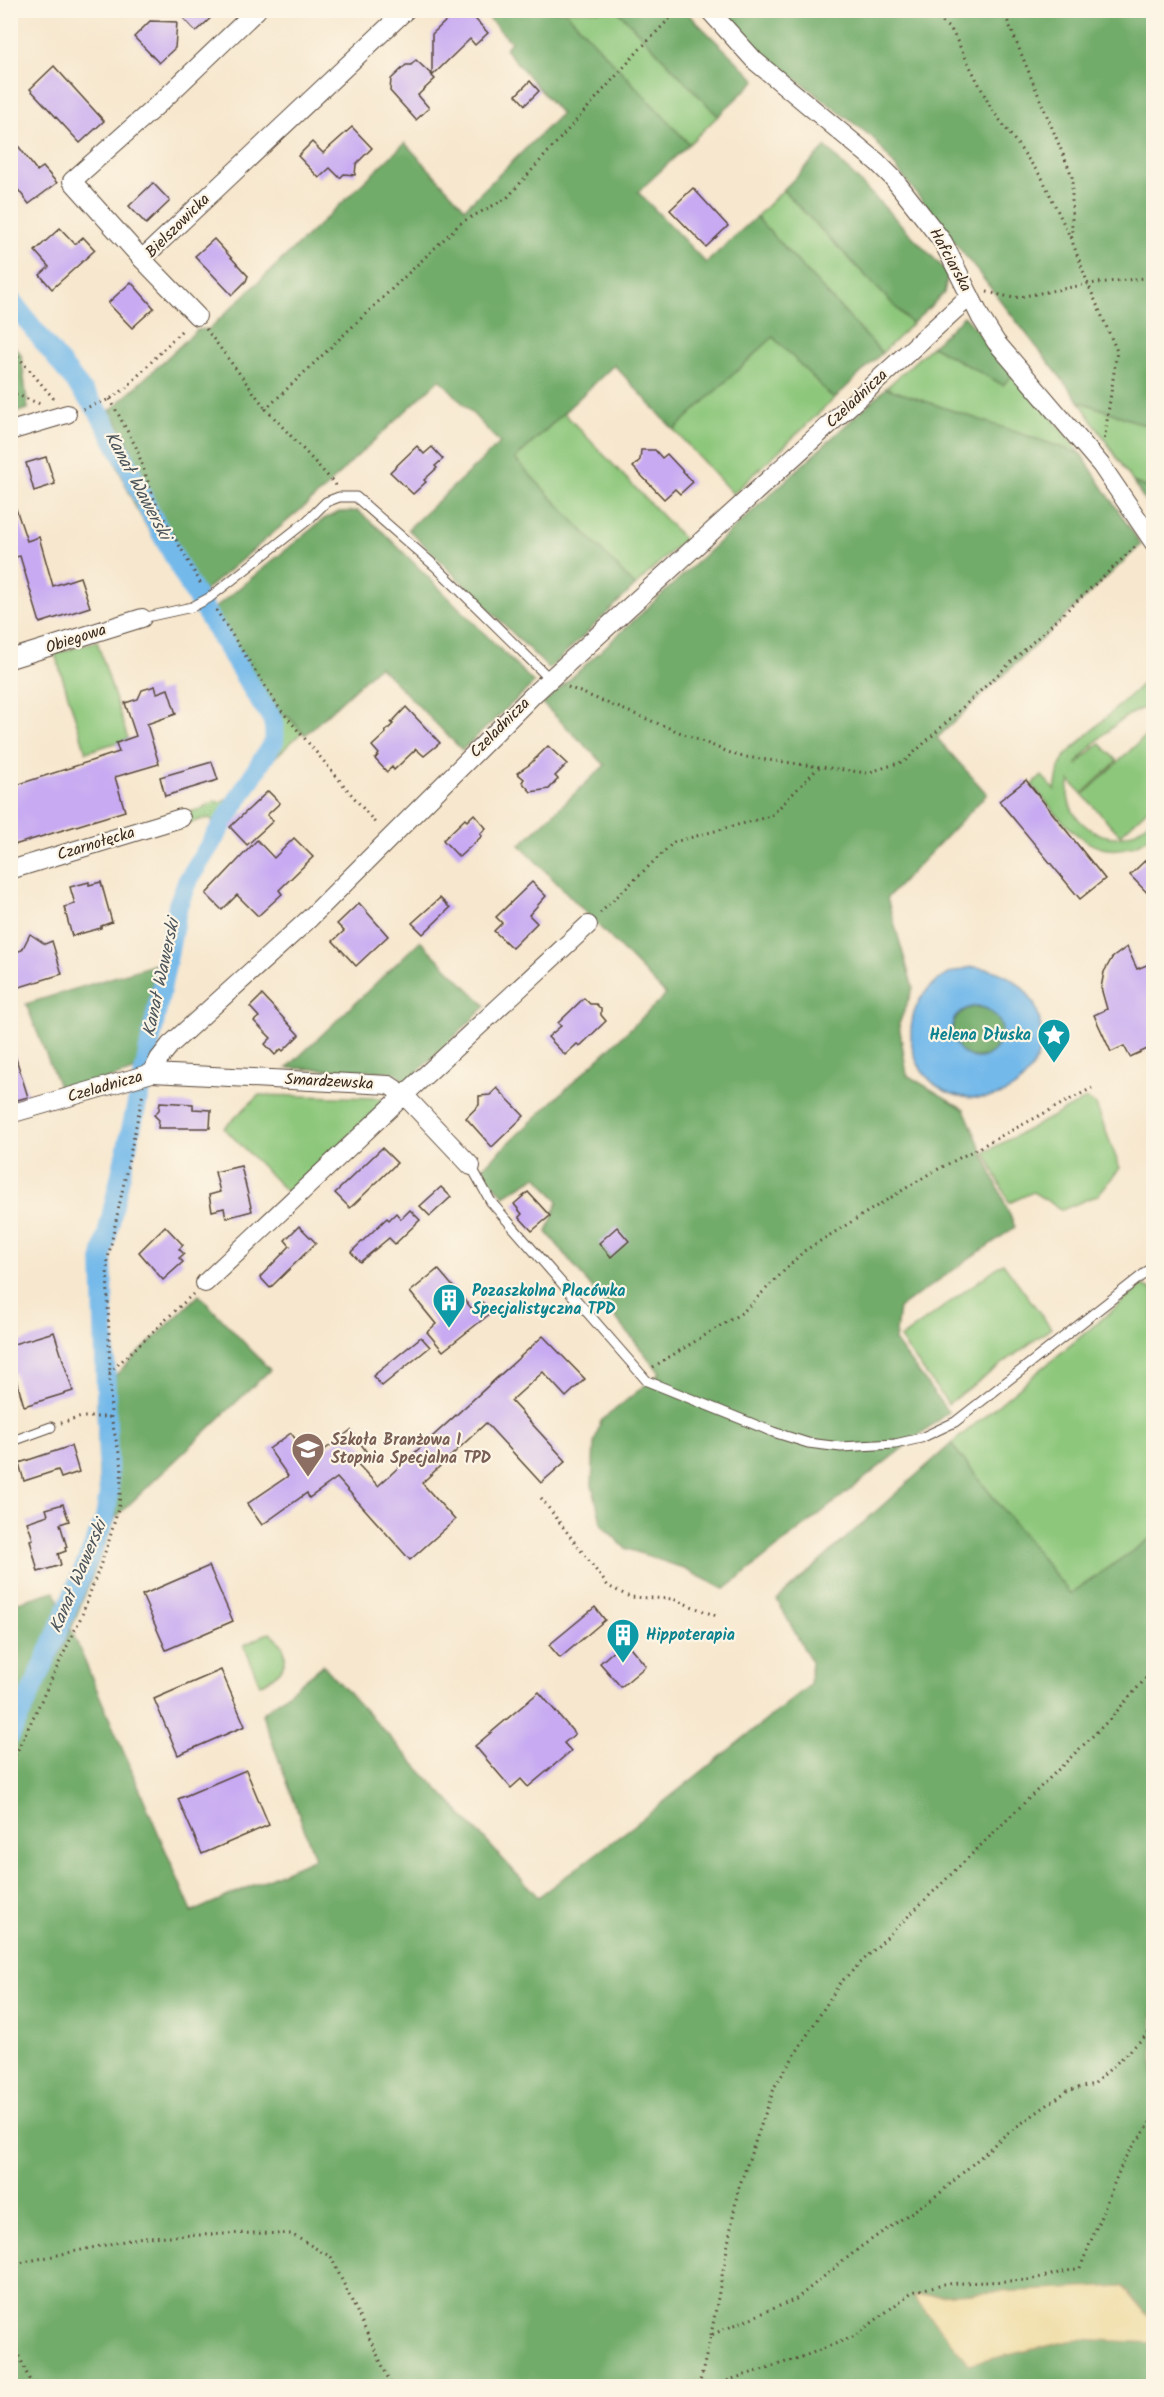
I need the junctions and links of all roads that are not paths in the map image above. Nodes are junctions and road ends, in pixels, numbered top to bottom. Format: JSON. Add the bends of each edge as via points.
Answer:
{"nodes":[{"id":1,"x":257,"y":10,"type":"edge"},
{"id":2,"x":406,"y":10,"type":"edge"},
{"id":3,"x":709,"y":10,"type":"edge"},
{"id":4,"x":142,"y":259,"type":"junction"},
{"id":5,"x":970,"y":296,"type":"junction"},
{"id":6,"x":197,"y":316,"type":"road end"},
{"id":7,"x":66,"y":414,"type":"road end"},
{"id":8,"x":10,"y":431,"type":"edge"},
{"id":9,"x":1151,"y":538,"type":"edge"},
{"id":10,"x":142,"y":618,"type":"joint"},
{"id":11,"x":10,"y":659,"type":"edge"},
{"id":12,"x":551,"y":680,"type":"junction"},
{"id":13,"x":181,"y":818,"type":"dead end"},
{"id":14,"x":10,"y":870,"type":"edge"},
{"id":15,"x":588,"y":925,"type":"road end"},
{"id":16,"x":145,"y":1076,"type":"junction"},
{"id":17,"x":404,"y":1095,"type":"junction"},
{"id":18,"x":10,"y":1114,"type":"edge"},
{"id":19,"x":471,"y":1166,"type":"joint"},
{"id":20,"x":1154,"y":1266,"type":"edge"},
{"id":21,"x":205,"y":1283,"type":"road end"},
{"id":22,"x":51,"y":1426,"type":"road end"},
{"id":23,"x":10,"y":1442,"type":"edge"}],
"edges":[{"from":1,"to":4,"type":"street","via":[[72,181]]},
{"from":2,"to":4,"type":"street","name":"Bielszowicka"},
{"from":3,"to":5,"type":"street","name":"Hafciarska","via":[[755,61],[893,178],[943,242]]},
{"from":4,"to":6,"type":"street","name":"Bielszowicka"},
{"from":5,"to":9,"type":"street","name":"Hafciarska","via":[[996,342],[1101,465]]},
{"from":5,"to":12,"type":"street","name":"Czeladnicza"},
{"from":7,"to":8,"type":"street"},
{"from":10,"to":11,"type":"street","name":"Obiegowa"},
{"from":10,"to":12,"type":"lane","via":[[192,607],[209,598],[326,502],[356,497],[435,566]]},
{"from":12,"to":16,"type":"street","name":"Czeladnicza","via":[[310,918],[171,1045]]},
{"from":13,"to":14,"type":"street","name":"Czarnołęcka"},
{"from":15,"to":17,"type":"street"},
{"from":16,"to":17,"type":"street","name":"Smardzewska","via":[[389,1085]]},
{"from":16,"to":18,"type":"street","name":"Czeladnicza"},
{"from":17,"to":19,"type":"street","name":"Smardzewska"},
{"from":17,"to":21,"type":"street"},
{"from":19,"to":20,"type":"lane","via":[[491,1202],[647,1381],[808,1443],[867,1446],[921,1438],[955,1422]]},
{"from":22,"to":23,"type":"lane"}]}
